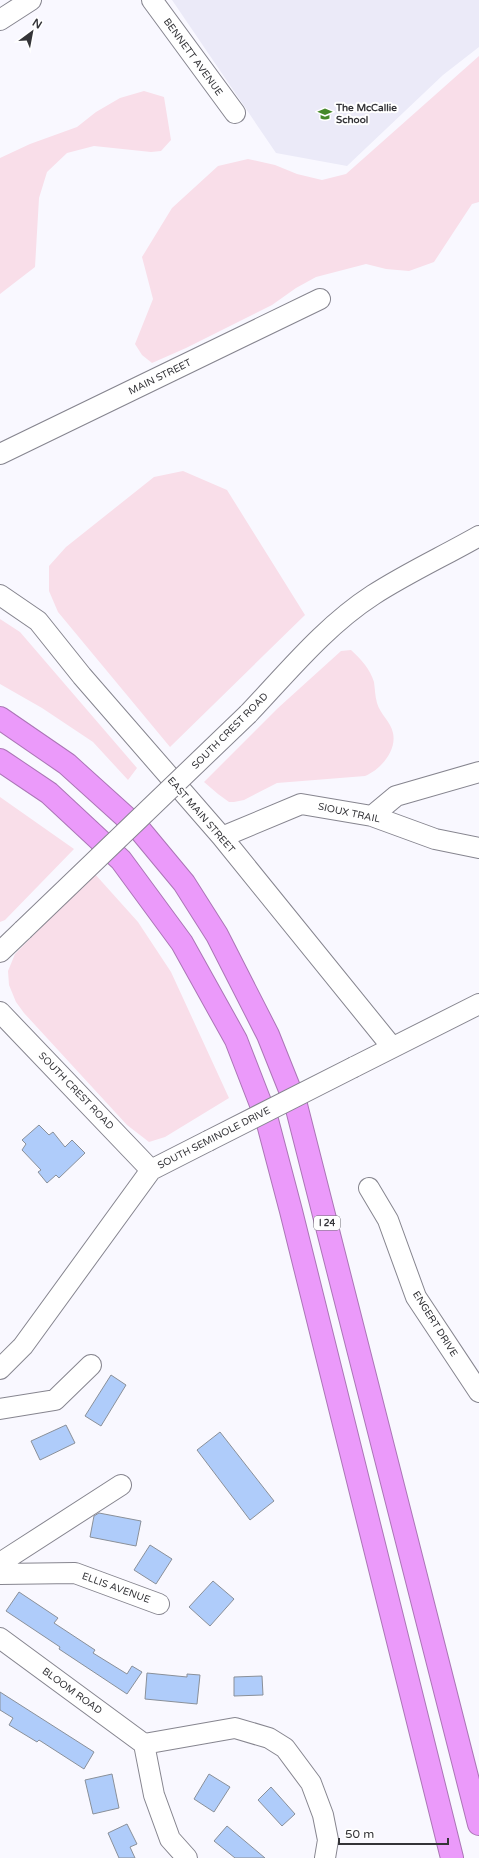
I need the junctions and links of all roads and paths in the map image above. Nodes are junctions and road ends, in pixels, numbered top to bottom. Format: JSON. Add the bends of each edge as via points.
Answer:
{"nodes":[{"id":1,"x":31,"y":0,"type":"edge"},
{"id":2,"x":152,"y":0,"type":"edge"},
{"id":3,"x":0,"y":20,"type":"edge"},
{"id":4,"x":234,"y":113,"type":"dead end"},
{"id":5,"x":320,"y":300,"type":"dead end"},
{"id":6,"x":0,"y":454,"type":"edge"},
{"id":7,"x":479,"y":536,"type":"edge"},
{"id":8,"x":0,"y":595,"type":"edge"},
{"id":9,"x":0,"y":718,"type":"edge"},
{"id":10,"x":0,"y":760,"type":"edge"},
{"id":11,"x":479,"y":772,"type":"edge"},
{"id":12,"x":372,"y":816,"type":"junction"},
{"id":13,"x":222,"y":837,"type":"junction"},
{"id":14,"x":479,"y":848,"type":"edge"},
{"id":15,"x":0,"y":952,"type":"edge"},
{"id":16,"x":479,"y":1004,"type":"edge"},
{"id":17,"x":0,"y":1012,"type":"edge"},
{"id":18,"x":392,"y":1047,"type":"junction"},
{"id":19,"x":151,"y":1170,"type":"junction"},
{"id":20,"x":369,"y":1188,"type":"dead end"},
{"id":21,"x":91,"y":1365,"type":"dead end"},
{"id":22,"x":0,"y":1369,"type":"edge"},
{"id":23,"x":479,"y":1392,"type":"edge"},
{"id":24,"x":0,"y":1409,"type":"edge"},
{"id":25,"x":121,"y":1484,"type":"dead end"},
{"id":26,"x":0,"y":1563,"type":"edge"},
{"id":27,"x":0,"y":1574,"type":"edge"},
{"id":28,"x":159,"y":1604,"type":"dead end"},
{"id":29,"x":0,"y":1638,"type":"edge"},
{"id":30,"x":144,"y":1744,"type":"junction"},
{"id":31,"x":479,"y":1824,"type":"edge"},
{"id":32,"x":187,"y":1858,"type":"edge"},
{"id":33,"x":325,"y":1858,"type":"edge"},
{"id":34,"x":452,"y":1858,"type":"edge"}],
"edges":[{"from":1,"to":3,"type":"street"},
{"from":2,"to":4,"type":"street","name":"BENNETT AVENUE"},
{"from":5,"to":6,"type":"street","name":"MAIN STREET"},
{"from":7,"to":15,"type":"street","name":"SOUTH CREST ROAD","bridge":true,"via":[[373,595],[334,626],[248,714]]},
{"from":8,"to":13,"type":"street","name":"EAST MAIN STREET","via":[[38,621]]},
{"from":9,"to":31,"type":"highway","number":"I 24","via":[[67,764],[140,830],[184,883],[218,935],[268,1035],[296,1105]]},
{"from":10,"to":34,"type":"highway","via":[[49,793],[121,860],[182,943],[236,1040],[267,1120]]},
{"from":11,"to":12,"type":"street","via":[[396,796]]},
{"from":12,"to":13,"type":"street","name":"SIOUX TRAIL","via":[[301,804]]},
{"from":12,"to":14,"type":"street","name":"SIOUX TRAIL","via":[[436,840]]},
{"from":13,"to":18,"type":"street","name":"EAST MAIN STREET"},
{"from":16,"to":18,"type":"street","name":"SOUTH SEMINOLE DRIVE"},
{"from":17,"to":19,"type":"street","name":"SOUTH CREST ROAD"},
{"from":18,"to":19,"type":"street","name":"SOUTH SEMINOLE DRIVE","bridge":true},
{"from":19,"to":22,"type":"street","name":"SOUTH SEMINOLE DRIVE","via":[[23,1346]]},
{"from":20,"to":23,"type":"street","name":"ENGERT DRIVE","via":[[388,1220],[416,1297]]},
{"from":21,"to":24,"type":"street","via":[[55,1400]]},
{"from":25,"to":26,"type":"street"},
{"from":27,"to":28,"type":"street","name":"ELLIS AVENUE","via":[[75,1573]]},
{"from":29,"to":30,"type":"street","name":"BLOOM ROAD"},
{"from":30,"to":32,"type":"street","via":[[154,1796],[170,1840]]},
{"from":30,"to":33,"type":"street","via":[[235,1728],[269,1738],[285,1748],[311,1783],[323,1815],[328,1840]]}]}
